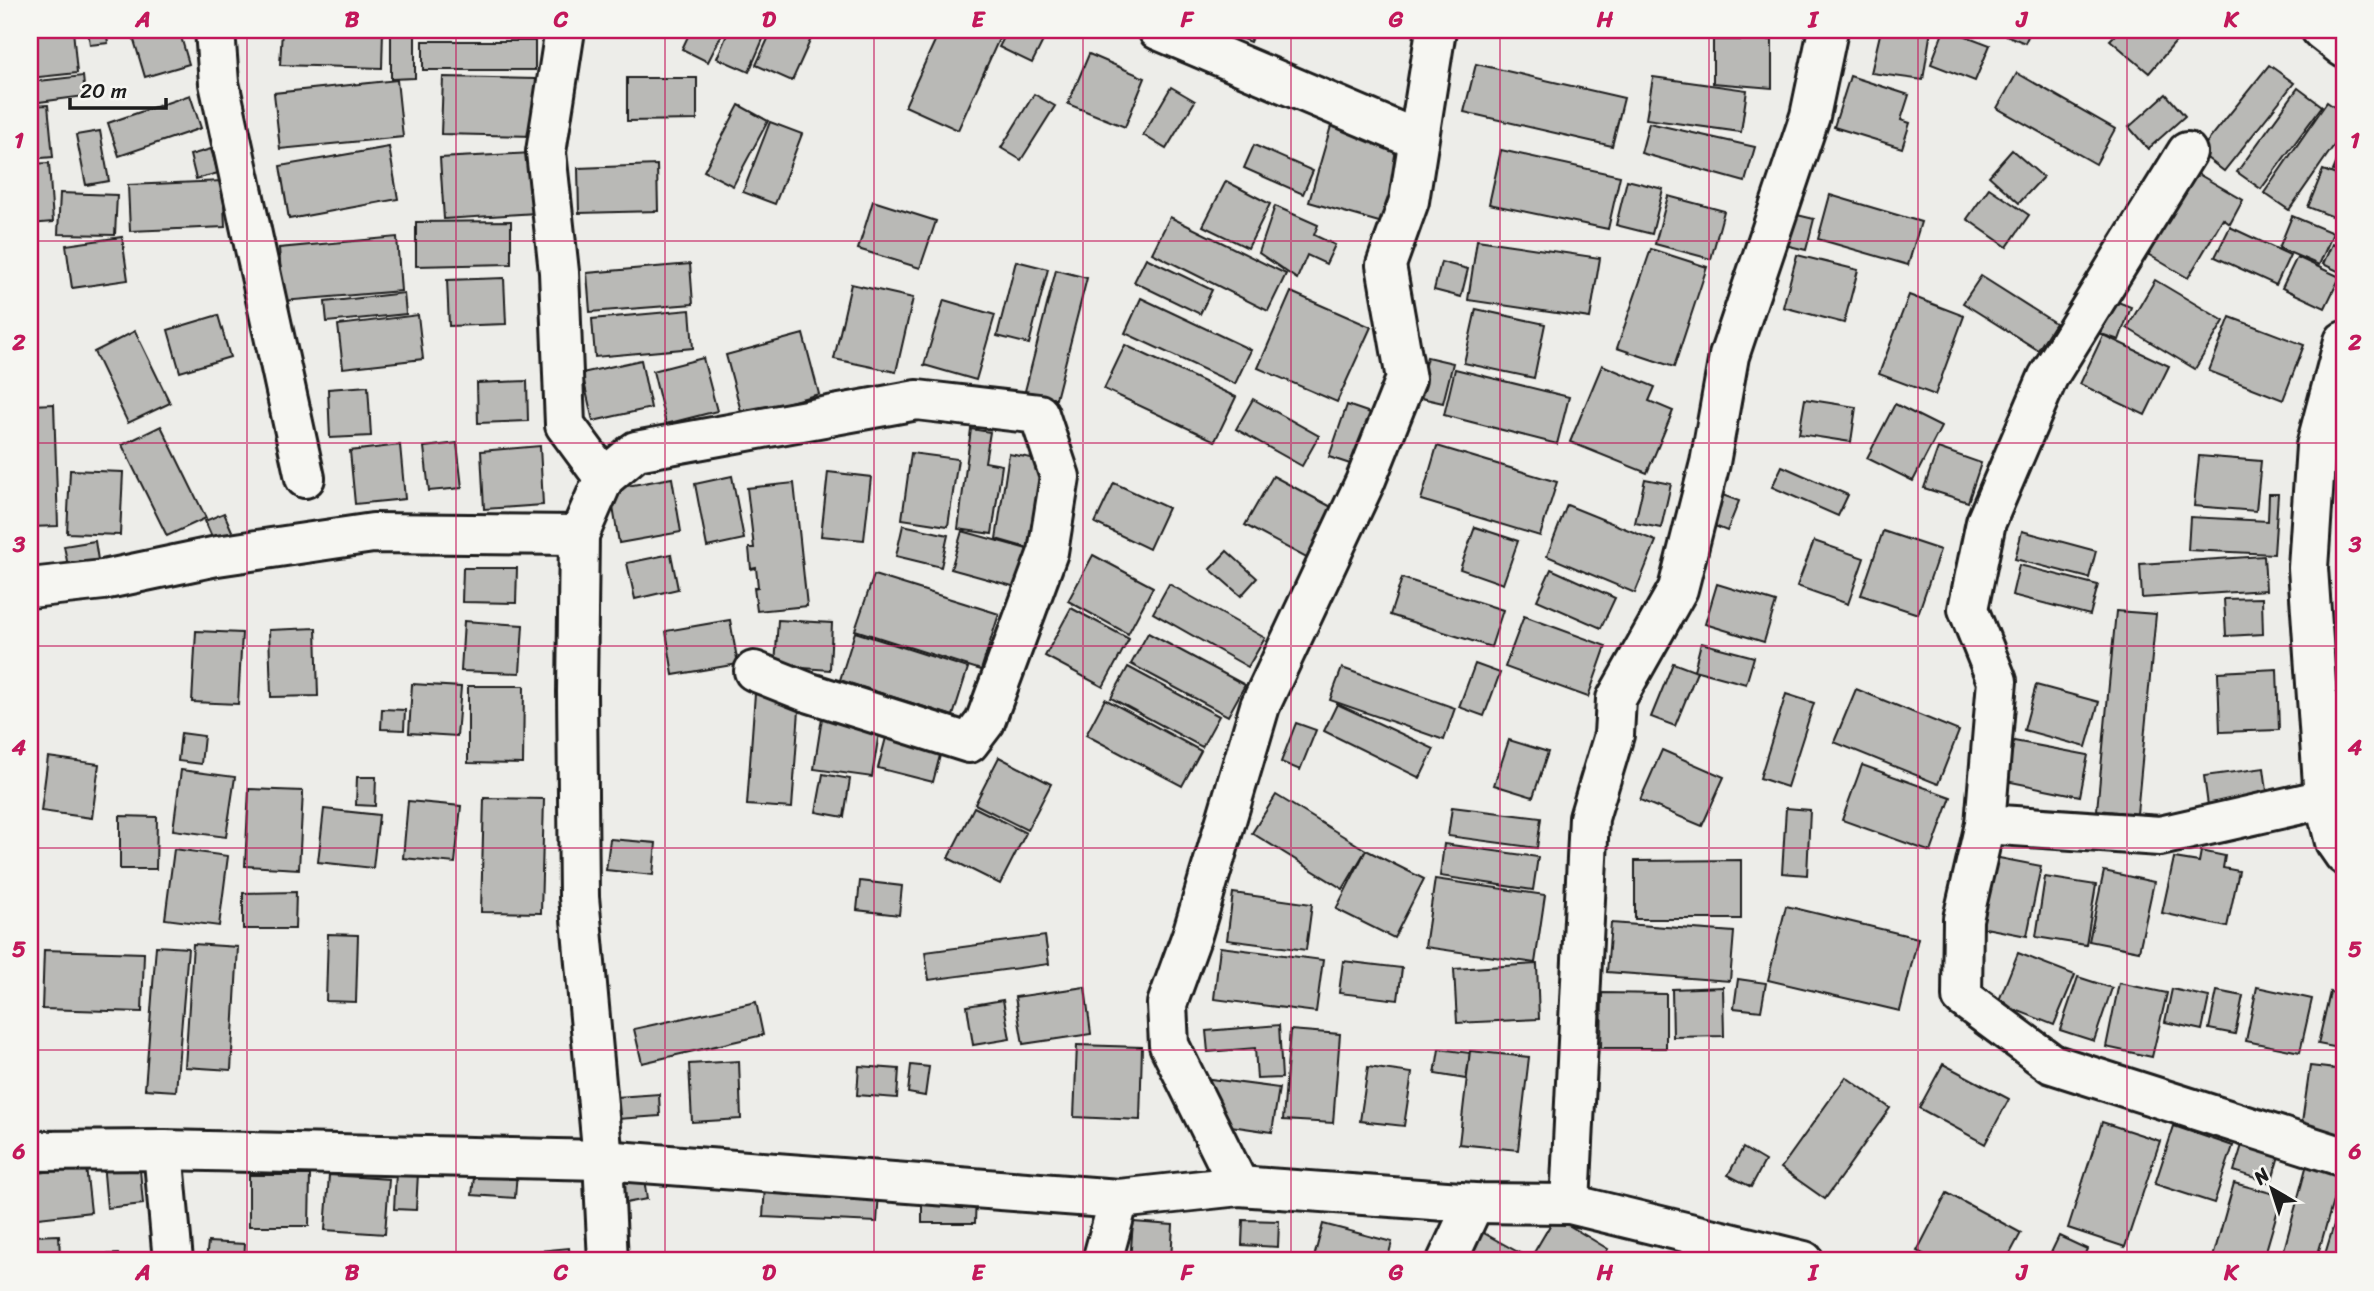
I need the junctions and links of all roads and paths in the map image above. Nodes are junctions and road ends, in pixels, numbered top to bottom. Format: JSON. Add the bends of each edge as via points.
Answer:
{"nodes":[{"id":1,"x":215,"y":30,"type":"edge"},
{"id":2,"x":565,"y":30,"type":"edge"},
{"id":3,"x":1158,"y":30,"type":"edge"},
{"id":4,"x":1436,"y":30,"type":"edge"},
{"id":5,"x":1828,"y":30,"type":"edge"},
{"id":6,"x":2321,"y":30,"type":"edge"},
{"id":7,"x":2344,"y":48,"type":"edge"},
{"id":8,"x":1419,"y":140,"type":"junction"},
{"id":9,"x":2187,"y":152,"type":"dead end"},
{"id":10,"x":2344,"y":341,"type":"edge"},
{"id":11,"x":305,"y":478,"type":"dead end"},
{"id":12,"x":604,"y":478,"type":"junction"},
{"id":13,"x":579,"y":536,"type":"junction"},
{"id":14,"x":30,"y":588,"type":"edge"},
{"id":15,"x":754,"y":671,"type":"dead end"},
{"id":16,"x":2334,"y":797,"type":"edge"},
{"id":17,"x":1985,"y":824,"type":"junction"},
{"id":18,"x":2344,"y":855,"type":"edge"},
{"id":19,"x":163,"y":1150,"type":"junction"},
{"id":20,"x":30,"y":1151,"type":"edge"},
{"id":21,"x":2344,"y":1157,"type":"edge"},
{"id":22,"x":603,"y":1160,"type":"junction"},
{"id":23,"x":1239,"y":1186,"type":"junction"},
{"id":24,"x":1119,"y":1199,"type":"junction"},
{"id":25,"x":1474,"y":1203,"type":"junction"},
{"id":26,"x":1570,"y":1204,"type":"junction"},
{"id":27,"x":173,"y":1261,"type":"edge"},
{"id":28,"x":608,"y":1261,"type":"edge"},
{"id":29,"x":1102,"y":1261,"type":"edge"},
{"id":30,"x":1447,"y":1261,"type":"edge"},
{"id":31,"x":1804,"y":1261,"type":"edge"}],
"edges":[{"from":1,"to":11,"type":"street","via":[[219,83]]},
{"from":2,"to":12,"type":"street","via":[[546,152],[559,272],[565,425]]},
{"from":3,"to":8,"type":"street"},
{"from":4,"to":8,"type":"street"},
{"from":5,"to":26,"type":"street","via":[[1810,116],[1728,356],[1710,463],[1678,589],[1616,699],[1614,735],[1589,818]]},
{"from":6,"to":7,"type":"street"},
{"from":8,"to":23,"type":"street","via":[[1409,201],[1386,265],[1406,379],[1365,482],[1260,706],[1167,1004],[1169,1045]]},
{"from":9,"to":17,"type":"street","via":[[2048,377],[1986,522],[1968,609],[1997,681]]},
{"from":10,"to":16,"type":"street","via":[[2316,446],[2308,568]]},
{"from":12,"to":13,"type":"street"},
{"from":12,"to":15,"type":"street","via":[[636,451],[917,400],[1039,414],[1060,477],[1048,552],[985,722],[969,743]]},
{"from":13,"to":14,"type":"street","via":[[373,533],[217,556],[103,580]]},
{"from":13,"to":22,"type":"street","via":[[579,897]]},
{"from":16,"to":17,"type":"street","via":[[2160,836]]},
{"from":16,"to":18,"type":"street","via":[[2335,842]]},
{"from":17,"to":21,"type":"street","via":[[1963,919],[1962,997],[2052,1064]]},
{"from":19,"to":20,"type":"street"},
{"from":19,"to":22,"type":"street"},
{"from":19,"to":27,"type":"street"},
{"from":22,"to":24,"type":"street"},
{"from":22,"to":28,"type":"street"},
{"from":23,"to":24,"type":"street"},
{"from":23,"to":25,"type":"street"},
{"from":24,"to":29,"type":"street"},
{"from":25,"to":26,"type":"street"},
{"from":25,"to":30,"type":"street"},
{"from":26,"to":31,"type":"street"}]}
